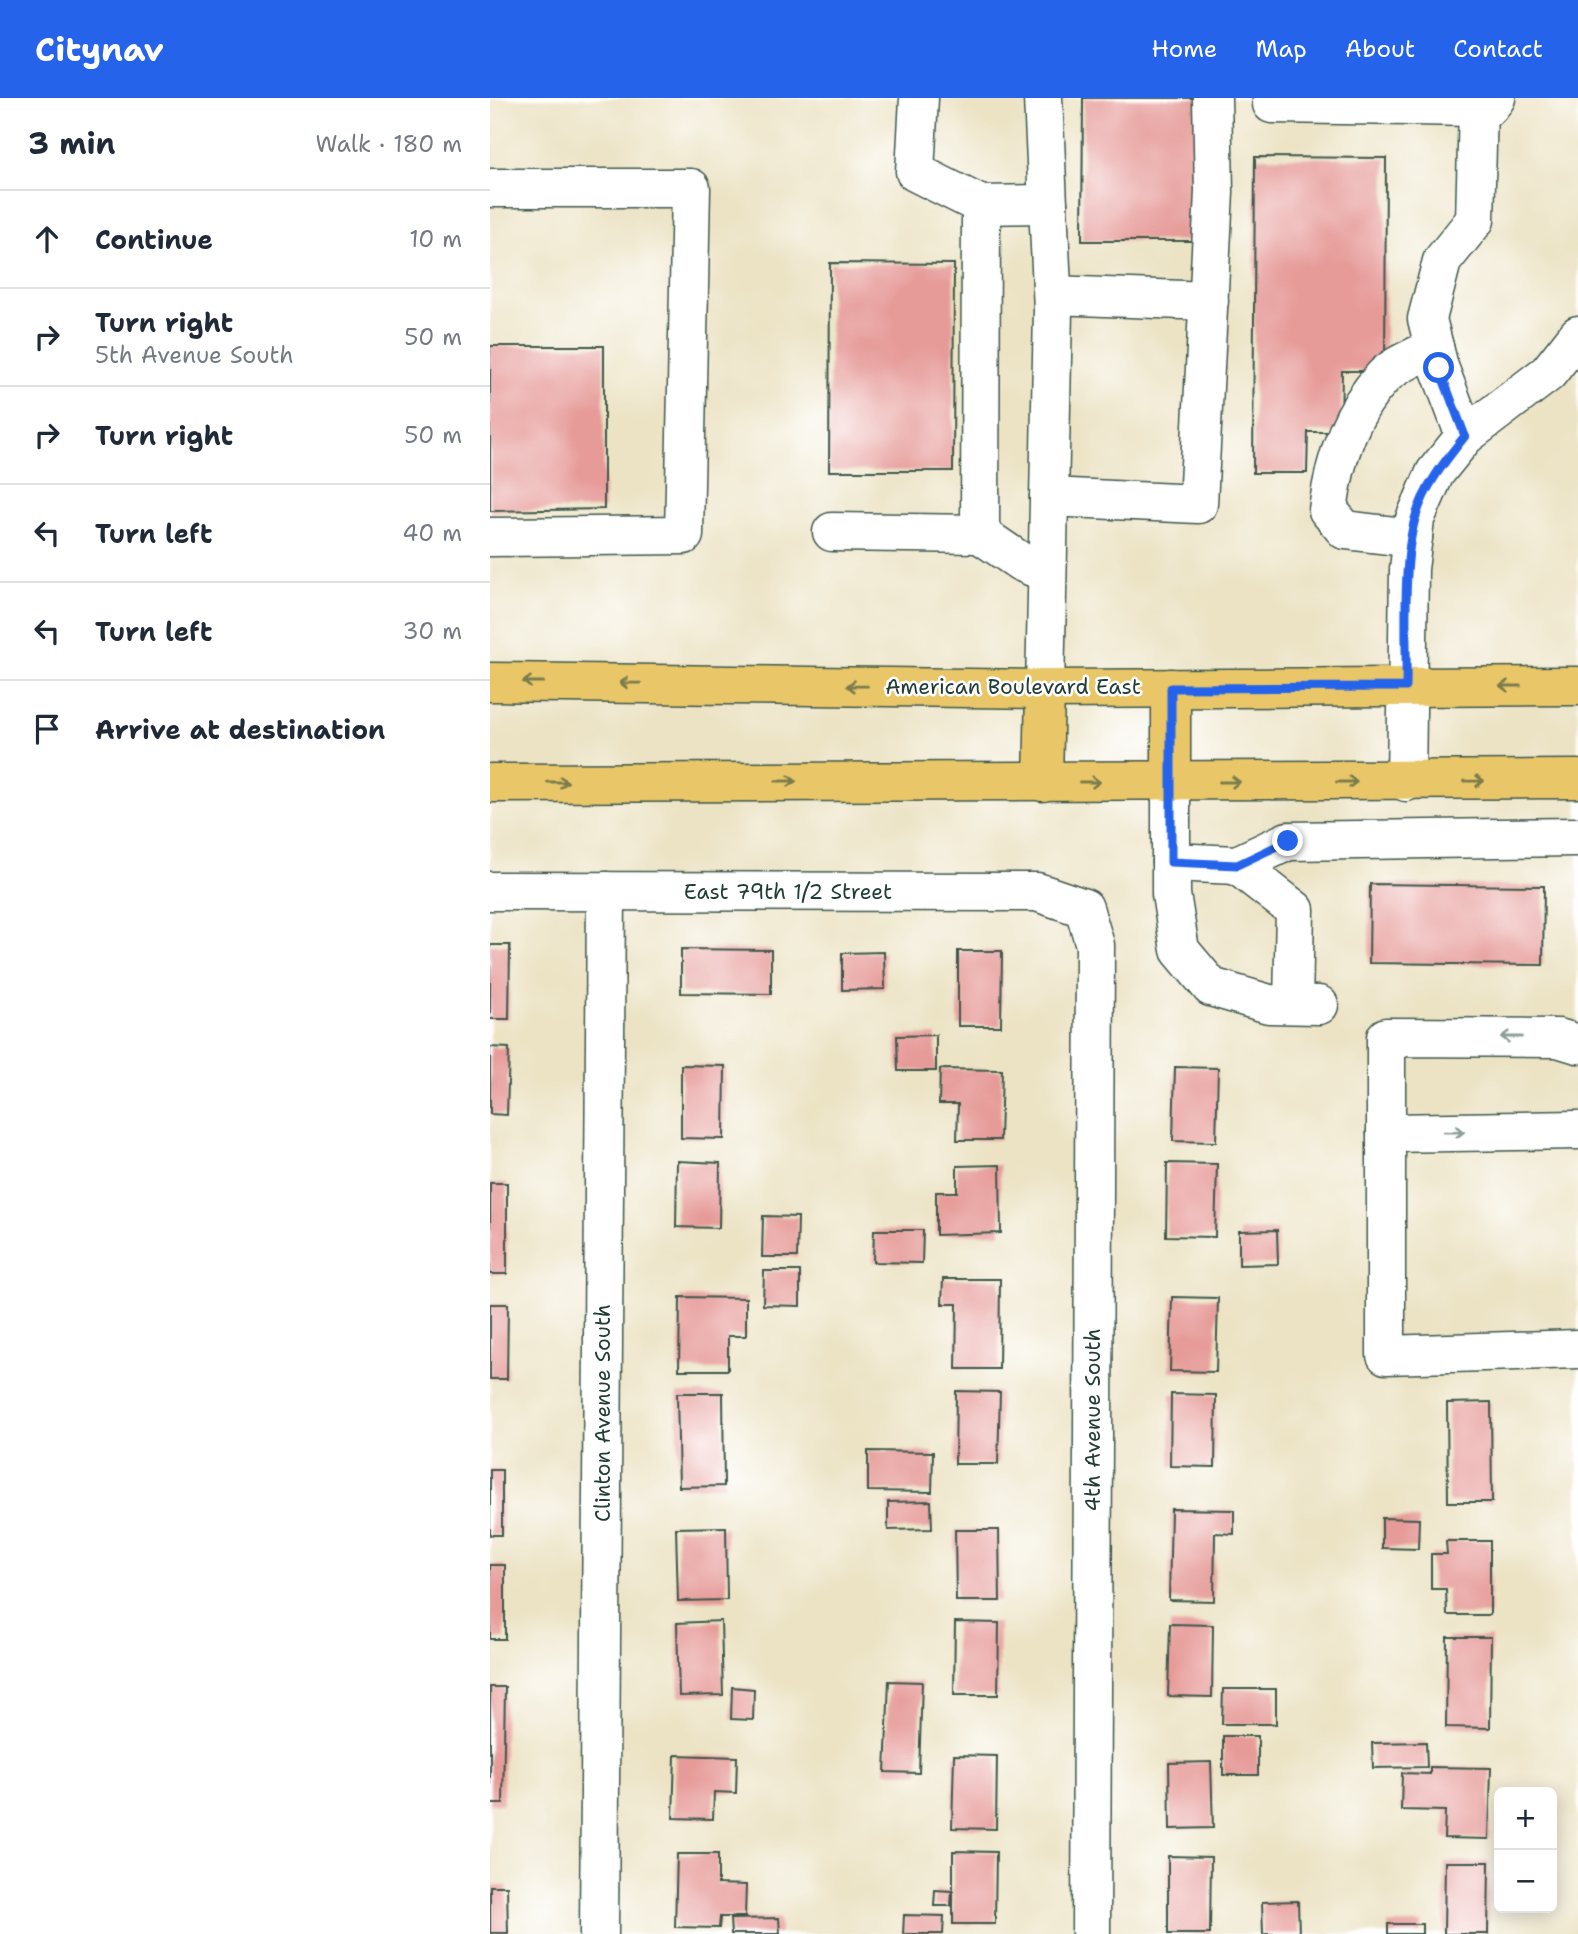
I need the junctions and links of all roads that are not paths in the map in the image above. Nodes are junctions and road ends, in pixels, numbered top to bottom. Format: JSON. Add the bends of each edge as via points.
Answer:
{"nodes":[{"id":1,"x":919,"y":98,"type":"edge"},
{"id":2,"x":1043,"y":98,"type":"edge"},
{"id":3,"x":1212,"y":98,"type":"edge"},
{"id":4,"x":1272,"y":98,"type":"edge"},
{"id":5,"x":1349,"y":102,"type":"edge"},
{"id":6,"x":1487,"y":102,"type":"edge"},
{"id":7,"x":490,"y":188,"type":"edge"},
{"id":8,"x":1048,"y":204,"type":"junction"},
{"id":9,"x":981,"y":205,"type":"junction"},
{"id":10,"x":1053,"y":295,"type":"junction"},
{"id":11,"x":1209,"y":301,"type":"junction"},
{"id":12,"x":1576,"y":341,"type":"edge"},
{"id":13,"x":1434,"y":347,"type":"junction"},
{"id":14,"x":1465,"y":436,"type":"junction"},
{"id":15,"x":1049,"y":497,"type":"junction"},
{"id":16,"x":832,"y":532,"type":"dead end"},
{"id":17,"x":980,"y":534,"type":"junction"},
{"id":18,"x":490,"y":537,"type":"edge"},
{"id":19,"x":1412,"y":538,"type":"junction"},
{"id":20,"x":1047,"y":573,"type":"junction"},
{"id":21,"x":490,"y":682,"type":"edge"},
{"id":22,"x":1578,"y":686,"type":"edge"},
{"id":23,"x":1406,"y":687,"type":"junction"},
{"id":24,"x":1171,"y":688,"type":"junction"},
{"id":25,"x":1045,"y":689,"type":"junction"},
{"id":26,"x":1578,"y":779,"type":"edge"},
{"id":27,"x":1043,"y":782,"type":"junction"},
{"id":28,"x":1171,"y":782,"type":"junction"},
{"id":29,"x":1406,"y":782,"type":"junction"},
{"id":30,"x":490,"y":783,"type":"edge"},
{"id":31,"x":1578,"y":837,"type":"edge"},
{"id":32,"x":1171,"y":862,"type":"junction"},
{"id":33,"x":1237,"y":865,"type":"junction"},
{"id":34,"x":490,"y":891,"type":"edge"},
{"id":35,"x":606,"y":891,"type":"junction"},
{"id":36,"x":1084,"y":908,"type":"joint"},
{"id":37,"x":1578,"y":1044,"type":"edge"},
{"id":38,"x":1578,"y":1130,"type":"edge"},
{"id":39,"x":1386,"y":1133,"type":"junction"},
{"id":40,"x":1578,"y":1349,"type":"edge"},
{"id":41,"x":599,"y":1934,"type":"edge"},
{"id":42,"x":1091,"y":1934,"type":"edge"}],
"edges":[{"from":1,"to":9,"type":"street","via":[[915,172]]},
{"from":2,"to":8,"type":"street"},
{"from":3,"to":11,"type":"street"},
{"from":4,"to":5,"type":"street","via":[[1272,104]]},
{"from":5,"to":6,"type":"street"},
{"from":6,"to":13,"type":"street","via":[[1475,220],[1442,261],[1427,319]]},
{"from":7,"to":18,"type":"street","via":[[691,188],[684,535]]},
{"from":8,"to":9,"type":"street"},
{"from":8,"to":10,"type":"street"},
{"from":9,"to":17,"type":"street"},
{"from":10,"to":11,"type":"street"},
{"from":10,"to":15,"type":"street"},
{"from":11,"to":15,"type":"street","via":[[1198,505]]},
{"from":12,"to":14,"type":"street","via":[[1548,373]]},
{"from":13,"to":14,"type":"street"},
{"from":13,"to":19,"type":"street","via":[[1384,376],[1351,422],[1333,471],[1328,510],[1345,530]]},
{"from":14,"to":19,"type":"street","via":[[1435,473],[1415,519]]},
{"from":15,"to":20,"type":"street"},
{"from":16,"to":17,"type":"street"},
{"from":17,"to":20,"type":"street","via":[[1020,562]]},
{"from":19,"to":23,"type":"street"},
{"from":20,"to":25,"type":"street"},
{"from":25,"to":21,"type":"main road","name":"American Boulevard East","one_way":true},
{"from":22,"to":23,"type":"main road","name":"American Boulevard East","one_way":true},
{"from":23,"to":24,"type":"main road","name":"American Boulevard East"},
{"from":23,"to":29,"type":"street"},
{"from":24,"to":25,"type":"main road","name":"American Boulevard East"},
{"from":24,"to":28,"type":"main road"},
{"from":25,"to":27,"type":"main road"},
{"from":29,"to":26,"type":"main road","one_way":true},
{"from":27,"to":28,"type":"main road","one_way":true},
{"from":30,"to":27,"type":"main road","one_way":true},
{"from":28,"to":29,"type":"main road","one_way":true},
{"from":28,"to":32,"type":"street"},
{"from":31,"to":33,"type":"street","via":[[1288,841]]},
{"from":32,"to":33,"type":"street"},
{"from":32,"to":33,"type":"street","via":[[1180,950],[1211,987],[1269,1004],[1306,1005],[1295,910]]},
{"from":34,"to":35,"type":"street","name":"East 79th 1/2 Street"},
{"from":35,"to":36,"type":"street","name":"East 79th 1/2 Street","via":[[1037,892]]},
{"from":35,"to":41,"type":"street","name":"Clinton Avenue South"},
{"from":36,"to":42,"type":"street","name":"4th Avenue South","via":[[1095,945]]},
{"from":37,"to":39,"type":"street","one_way":true,"via":[[1558,1038],[1386,1037]]},
{"from":39,"to":38,"type":"street","one_way":true},
{"from":39,"to":40,"type":"street","via":[[1386,1355]]}]}
